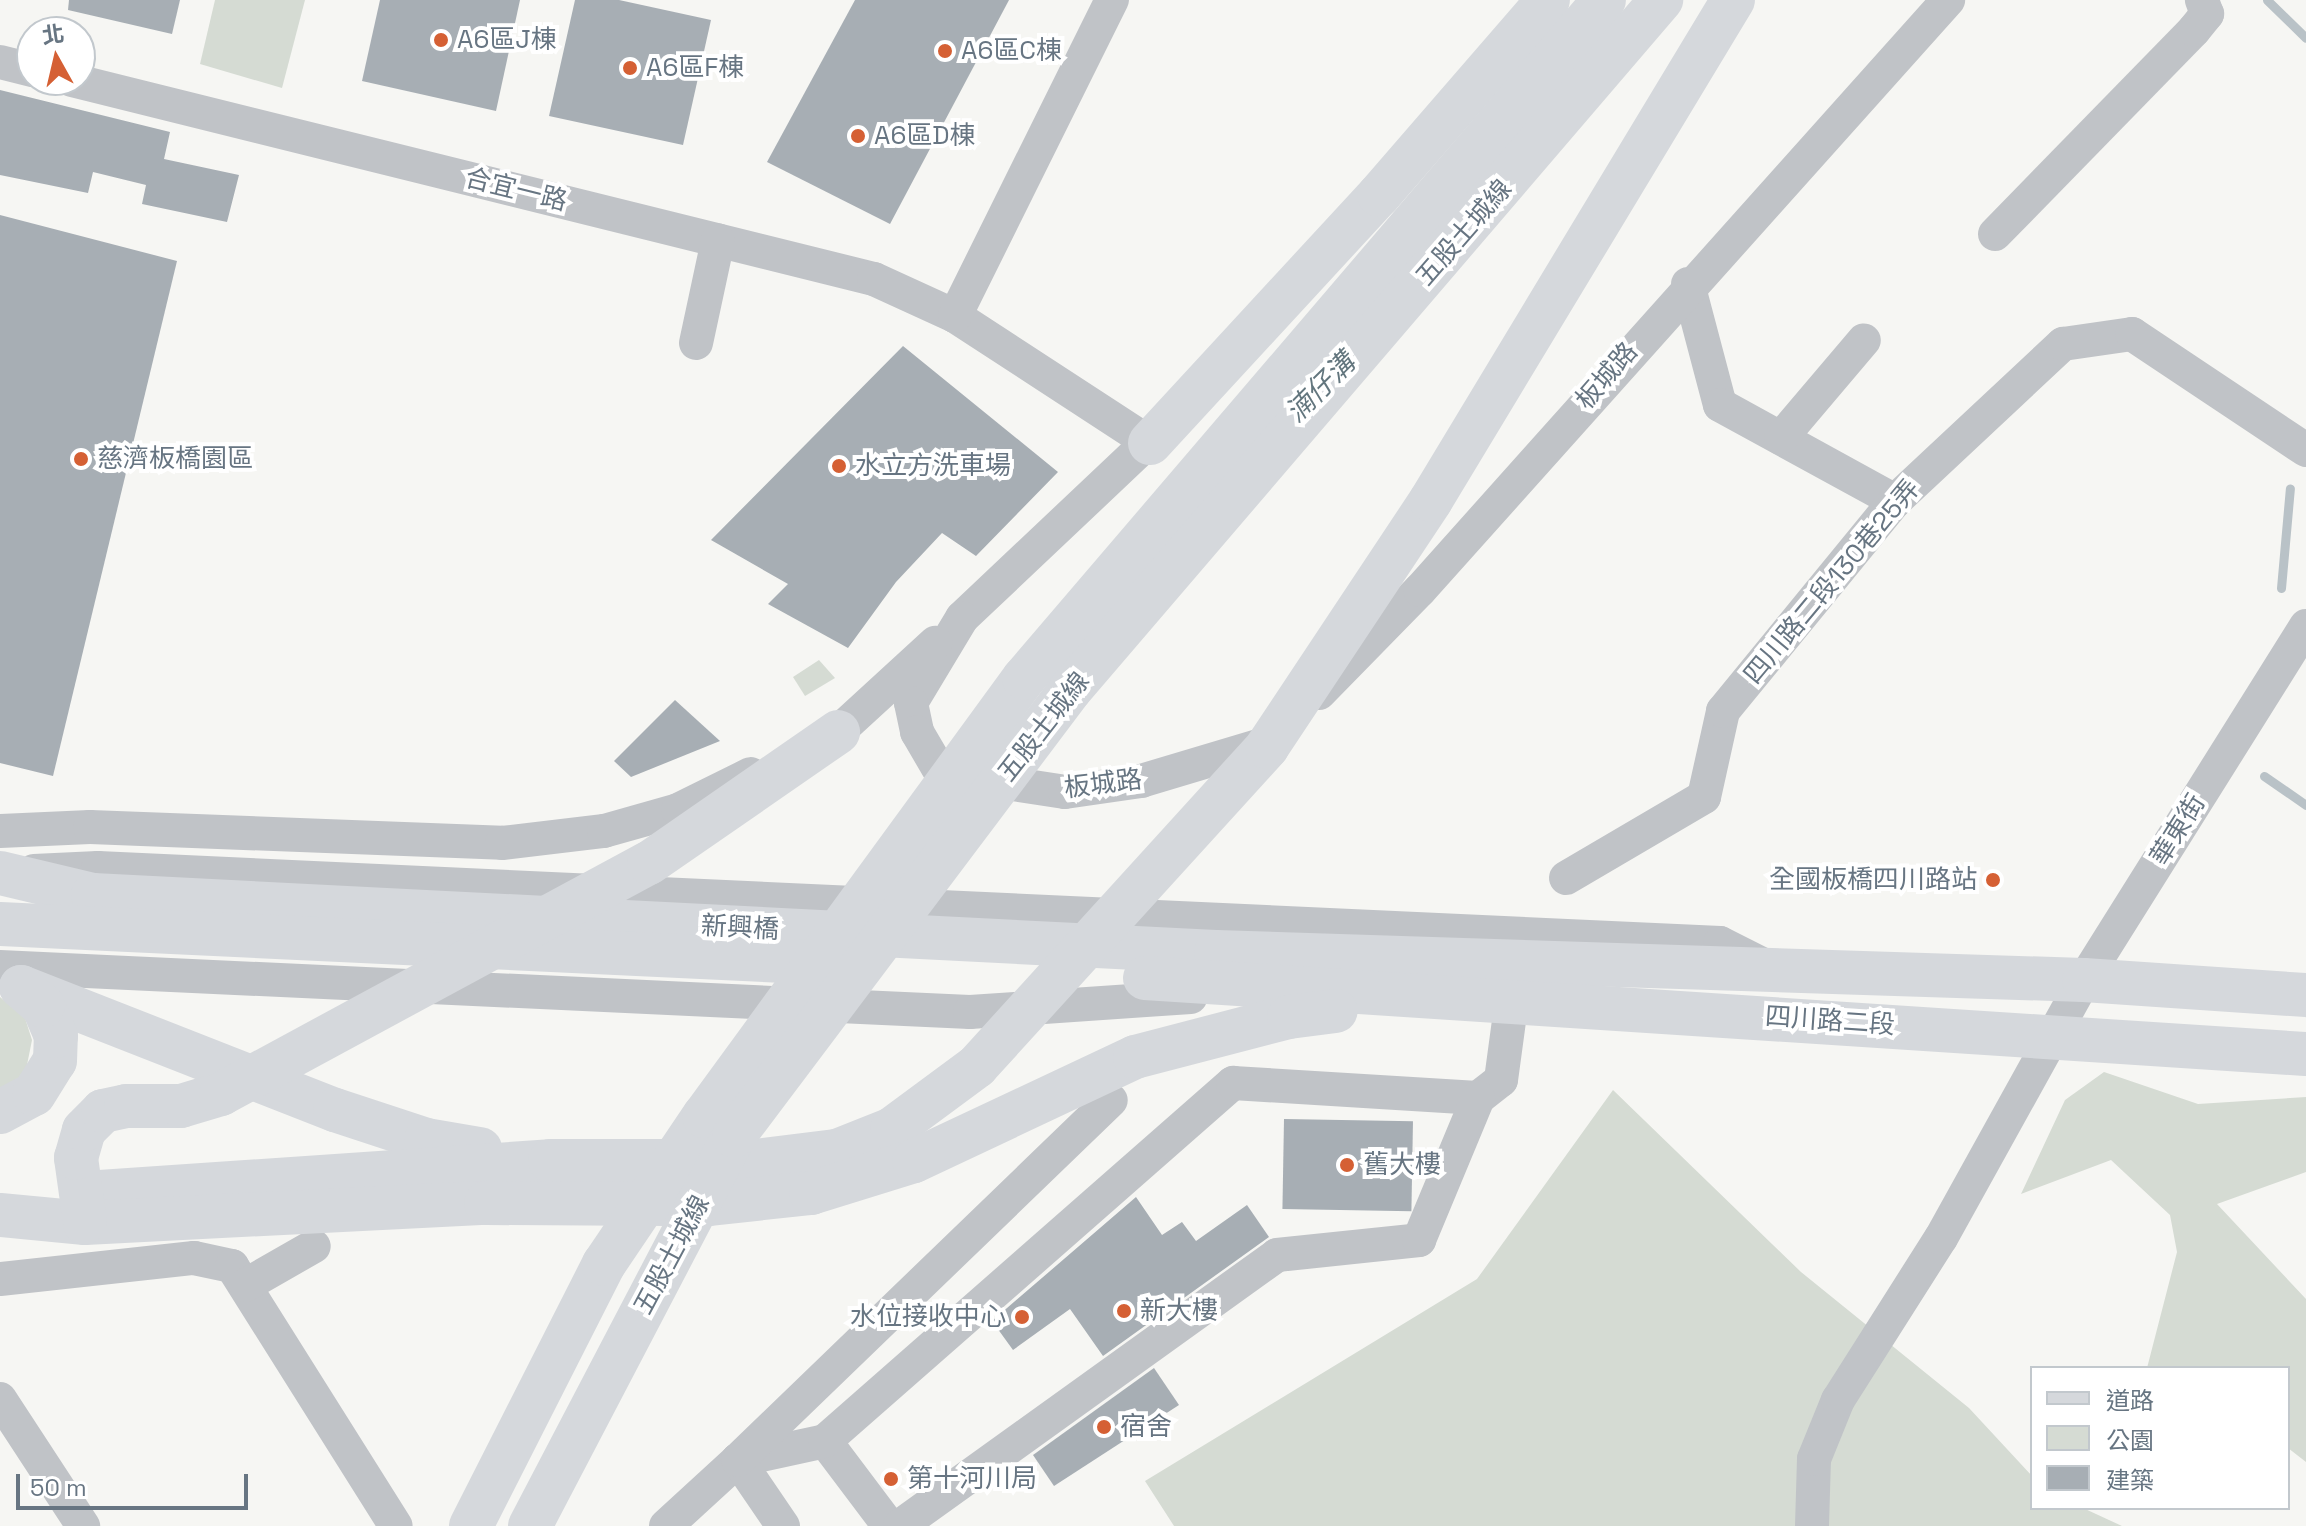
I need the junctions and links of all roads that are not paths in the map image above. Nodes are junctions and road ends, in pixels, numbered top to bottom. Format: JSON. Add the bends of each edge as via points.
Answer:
{"nodes":[{"id":1,"x":1112,"y":0,"type":"edge"},
{"id":2,"x":1529,"y":0,"type":"edge"},
{"id":3,"x":1548,"y":0,"type":"edge"},
{"id":4,"x":1604,"y":0,"type":"edge"},
{"id":5,"x":1661,"y":0,"type":"edge"},
{"id":6,"x":1733,"y":0,"type":"edge"},
{"id":7,"x":1948,"y":0,"type":"edge"},
{"id":8,"x":2202,"y":0,"type":"edge"},
{"id":9,"x":96,"y":86,"type":"edge"},
{"id":10,"x":1995,"y":234,"type":"dead end"},
{"id":11,"x":718,"y":240,"type":"junction"},
{"id":12,"x":1688,"y":284,"type":"junction"},
{"id":13,"x":955,"y":316,"type":"junction"},
{"id":14,"x":1864,"y":340,"type":"dead end"},
{"id":15,"x":696,"y":343,"type":"dead end"},
{"id":16,"x":1781,"y":438,"type":"junction"},
{"id":17,"x":1150,"y":443,"type":"junction"},
{"id":18,"x":2306,"y":450,"type":"edge"},
{"id":19,"x":1895,"y":501,"type":"junction"},
{"id":20,"x":962,"y":618,"type":"junction"},
{"id":21,"x":2306,"y":626,"type":"edge"},
{"id":22,"x":2295,"y":669,"type":"edge"},
{"id":23,"x":838,"y":732,"type":"junction"},
{"id":24,"x":1267,"y":747,"type":"junction"},
{"id":25,"x":0,"y":831,"type":"edge"},
{"id":26,"x":0,"y":873,"type":"edge"},
{"id":27,"x":1566,"y":878,"type":"dead end"},
{"id":28,"x":96,"y":882,"type":"junction"},
{"id":29,"x":0,"y":924,"type":"edge"},
{"id":30,"x":1510,"y":951,"type":"junction"},
{"id":31,"x":1387,"y":956,"type":"joint"},
{"id":32,"x":7,"y":978,"type":"edge"},
{"id":33,"x":2084,"y":980,"type":"junction"},
{"id":34,"x":1291,"y":990,"type":"junction"},
{"id":35,"x":1354,"y":995,"type":"joint"},
{"id":36,"x":2306,"y":995,"type":"edge"},
{"id":37,"x":1434,"y":998,"type":"junction"},
{"id":38,"x":2051,"y":1035,"type":"junction"},
{"id":39,"x":2306,"y":1054,"type":"edge"},
{"id":40,"x":1478,"y":1098,"type":"junction"},
{"id":41,"x":1111,"y":1100,"type":"dead end"},
{"id":42,"x":0,"y":1112,"type":"edge"},
{"id":43,"x":550,"y":1161,"type":"junction"},
{"id":44,"x":0,"y":1201,"type":"edge"},
{"id":45,"x":83,"y":1208,"type":"junction"},
{"id":46,"x":0,"y":1215,"type":"edge"},
{"id":47,"x":314,"y":1246,"type":"dead end"},
{"id":48,"x":0,"y":1279,"type":"edge"},
{"id":49,"x":246,"y":1285,"type":"junction"},
{"id":50,"x":0,"y":1399,"type":"edge"},
{"id":51,"x":825,"y":1441,"type":"junction"},
{"id":52,"x":738,"y":1460,"type":"junction"},
{"id":53,"x":83,"y":1526,"type":"edge"},
{"id":54,"x":396,"y":1526,"type":"edge"},
{"id":55,"x":471,"y":1526,"type":"edge"},
{"id":56,"x":530,"y":1526,"type":"edge"},
{"id":57,"x":666,"y":1526,"type":"edge"},
{"id":58,"x":783,"y":1526,"type":"edge"},
{"id":59,"x":889,"y":1526,"type":"edge"},
{"id":60,"x":900,"y":1526,"type":"edge"},
{"id":61,"x":1812,"y":1526,"type":"edge"}],
"edges":[{"from":1,"to":13,"type":"street"},
{"from":2,"to":17,"type":"street","name":"板城路","via":[[1311,262]]},
{"from":3,"to":17,"type":"main road","via":[[1379,195]]},
{"from":4,"to":55,"type":"main road","name":"五股土城線","via":[[1024,678],[704,1116],[604,1264]]},
{"from":5,"to":56,"type":"main road","name":"五股土城線","via":[[1070,690],[734,1136]]},
{"from":6,"to":24,"type":"main road","via":[[1431,500]]},
{"from":7,"to":12,"type":"street","name":"板城路"},
{"from":8,"to":10,"type":"street","via":[[2207,14],[2194,30]]},
{"from":9,"to":11,"type":"street","name":"合宜一路"},
{"from":11,"to":13,"type":"street","name":"合宜一路","via":[[874,279]]},
{"from":11,"to":15,"type":"street"},
{"from":12,"to":16,"type":"street","via":[[1720,405]]},
{"from":12,"to":24,"type":"street","name":"板城路","via":[[1420,590]]},
{"from":13,"to":17,"type":"street","name":"合宜一路"},
{"from":14,"to":16,"type":"street"},
{"from":16,"to":19,"type":"street"},
{"from":17,"to":20,"type":"street","name":"板城路"},
{"from":18,"to":19,"type":"street","name":"四川路二段130巷25弄","via":[[2132,334],[2063,344]]},
{"from":19,"to":27,"type":"street","name":"四川路二段130巷25弄","via":[[1723,711],[1704,797]]},
{"from":20,"to":23,"type":"street"},
{"from":20,"to":24,"type":"street","name":"板城路","via":[[911,703],[917,732],[941,773],[1065,792],[1141,781]]},
{"from":21,"to":22,"type":"street","name":"華東街"},
{"from":22,"to":33,"type":"street","name":"華東街"},
{"from":23,"to":25,"type":"street","via":[[678,810],[590,833],[502,843],[90,827]]},
{"from":23,"to":45,"type":"main road","via":[[649,863],[221,1094],[181,1106],[103,1111],[84,1130],[80,1144]]},
{"from":24,"to":43,"type":"main road","via":[[977,1066],[892,1129],[837,1151],[755,1161]]},
{"from":26,"to":28,"type":"main road","name":"新興橋"},
{"from":28,"to":30,"type":"street"},
{"from":28,"to":31,"type":"main road","name":"新興橋","via":[[1216,952]]},
{"from":29,"to":34,"type":"main road","name":"新興橋","via":[[1167,979]]},
{"from":30,"to":31,"type":"main road","name":"四川路二段"},
{"from":30,"to":33,"type":"main road","name":"四川路二段","via":[[1773,970]]},
{"from":30,"to":37,"type":"main road","name":"四川路二段"},
{"from":30,"to":38,"type":"main road","name":"四川路二段"},
{"from":30,"to":40,"type":"street","via":[[1501,1080]]},
{"from":32,"to":34,"type":"street","via":[[970,1012]]},
{"from":32,"to":42,"type":"main road","via":[[43,1006],[56,1036],[55,1061],[34,1094]]},
{"from":32,"to":43,"type":"main road","via":[[232,1070],[426,1140]]},
{"from":33,"to":36,"type":"main road","name":"四川路二段"},
{"from":33,"to":38,"type":"street","name":"華東街"},
{"from":34,"to":35,"type":"main road","name":"新興橋"},
{"from":35,"to":37,"type":"main road","name":"四川路二段"},
{"from":37,"to":45,"type":"main road","via":[[1289,1017],[1135,1057],[914,1161],[811,1193],[708,1204]]},
{"from":38,"to":39,"type":"main road","name":"四川路二段"},
{"from":38,"to":61,"type":"street","name":"華東街","via":[[1941,1238],[1838,1400],[1814,1459]]},
{"from":40,"to":51,"type":"street","via":[[1233,1083]]},
{"from":40,"to":60,"type":"street","via":[[1419,1240],[1277,1255]]},
{"from":41,"to":52,"type":"street"},
{"from":43,"to":45,"type":"main road"},
{"from":44,"to":45,"type":"main road"},
{"from":45,"to":46,"type":"main road"},
{"from":47,"to":49,"type":"street"},
{"from":48,"to":49,"type":"street","via":[[194,1258],[232,1266]]},
{"from":49,"to":54,"type":"street"},
{"from":50,"to":53,"type":"street"},
{"from":51,"to":52,"type":"street"},
{"from":51,"to":59,"type":"street"},
{"from":52,"to":57,"type":"street"},
{"from":52,"to":58,"type":"street"}]}
